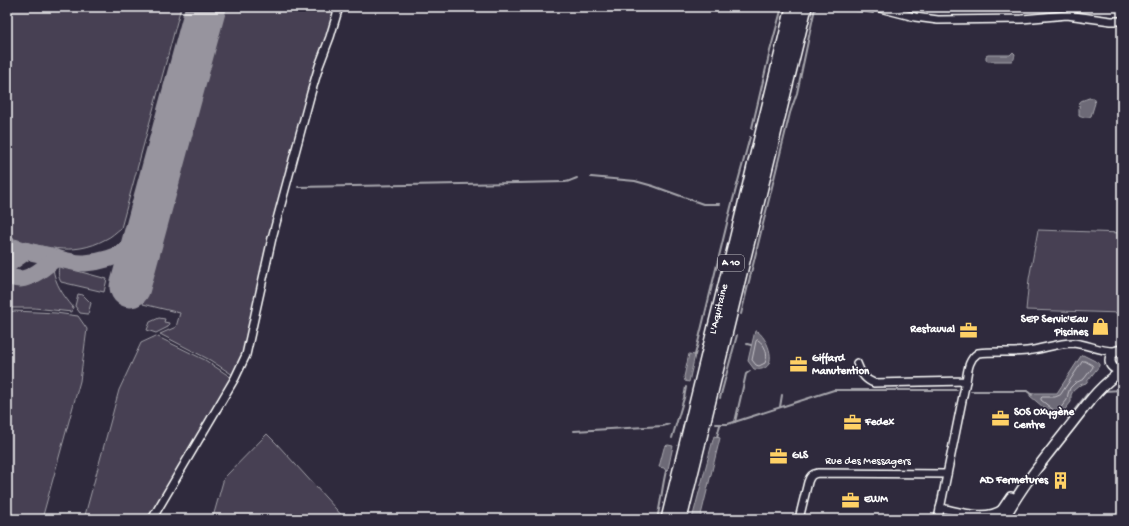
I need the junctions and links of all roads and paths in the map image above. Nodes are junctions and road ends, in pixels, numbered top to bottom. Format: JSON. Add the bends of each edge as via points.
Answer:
{"nodes":[{"id":1,"x":339,"y":7,"type":"edge"},
{"id":2,"x":793,"y":7,"type":"edge"},
{"id":3,"x":806,"y":7,"type":"edge"},
{"id":4,"x":876,"y":7,"type":"edge"},
{"id":5,"x":1122,"y":21,"type":"edge"},
{"id":6,"x":1088,"y":347,"type":"junction"},
{"id":7,"x":1120,"y":350,"type":"edge"},
{"id":8,"x":1110,"y":362,"type":"junction"},
{"id":9,"x":857,"y":363,"type":"dead end"},
{"id":10,"x":1122,"y":371,"type":"edge"},
{"id":11,"x":966,"y":381,"type":"junction"},
{"id":12,"x":1095,"y":394,"type":"junction"},
{"id":13,"x":947,"y":474,"type":"junction"},
{"id":14,"x":940,"y":508,"type":"junction"},
{"id":15,"x":996,"y":517,"type":"edge"},
{"id":16,"x":152,"y":519,"type":"edge"},
{"id":17,"x":668,"y":519,"type":"edge"},
{"id":18,"x":680,"y":519,"type":"edge"},
{"id":19,"x":799,"y":519,"type":"edge"},
{"id":20,"x":938,"y":519,"type":"edge"}],
"edges":[{"from":1,"to":16,"type":"street","via":[[313,87],[272,238],[246,355]]},
{"from":2,"to":17,"type":"highway","name":"L'Aquitaine","number":"A 10"},
{"from":3,"to":18,"type":"highway","name":"L'Aquitaine","number":"A 10"},
{"from":4,"to":5,"type":"street","via":[[938,20],[1022,19],[1067,15]]},
{"from":6,"to":7,"type":"street","via":[[1104,351]]},
{"from":6,"to":8,"type":"street"},
{"from":6,"to":11,"type":"street","via":[[1072,343],[1025,352],[978,353],[970,361]]},
{"from":7,"to":8,"type":"street","via":[[1111,355]]},
{"from":8,"to":10,"type":"street","via":[[1114,368]]},
{"from":8,"to":12,"type":"street","via":[[1105,378]]},
{"from":9,"to":11,"type":"street","via":[[864,377],[874,383]]},
{"from":10,"to":12,"type":"street"},
{"from":11,"to":13,"type":"street"},
{"from":12,"to":15,"type":"street"},
{"from":13,"to":14,"type":"street"},
{"from":13,"to":19,"type":"street","name":"Rue des Messagers","via":[[814,474],[808,482]]},
{"from":14,"to":15,"type":"street"},
{"from":14,"to":20,"type":"street"}]}
